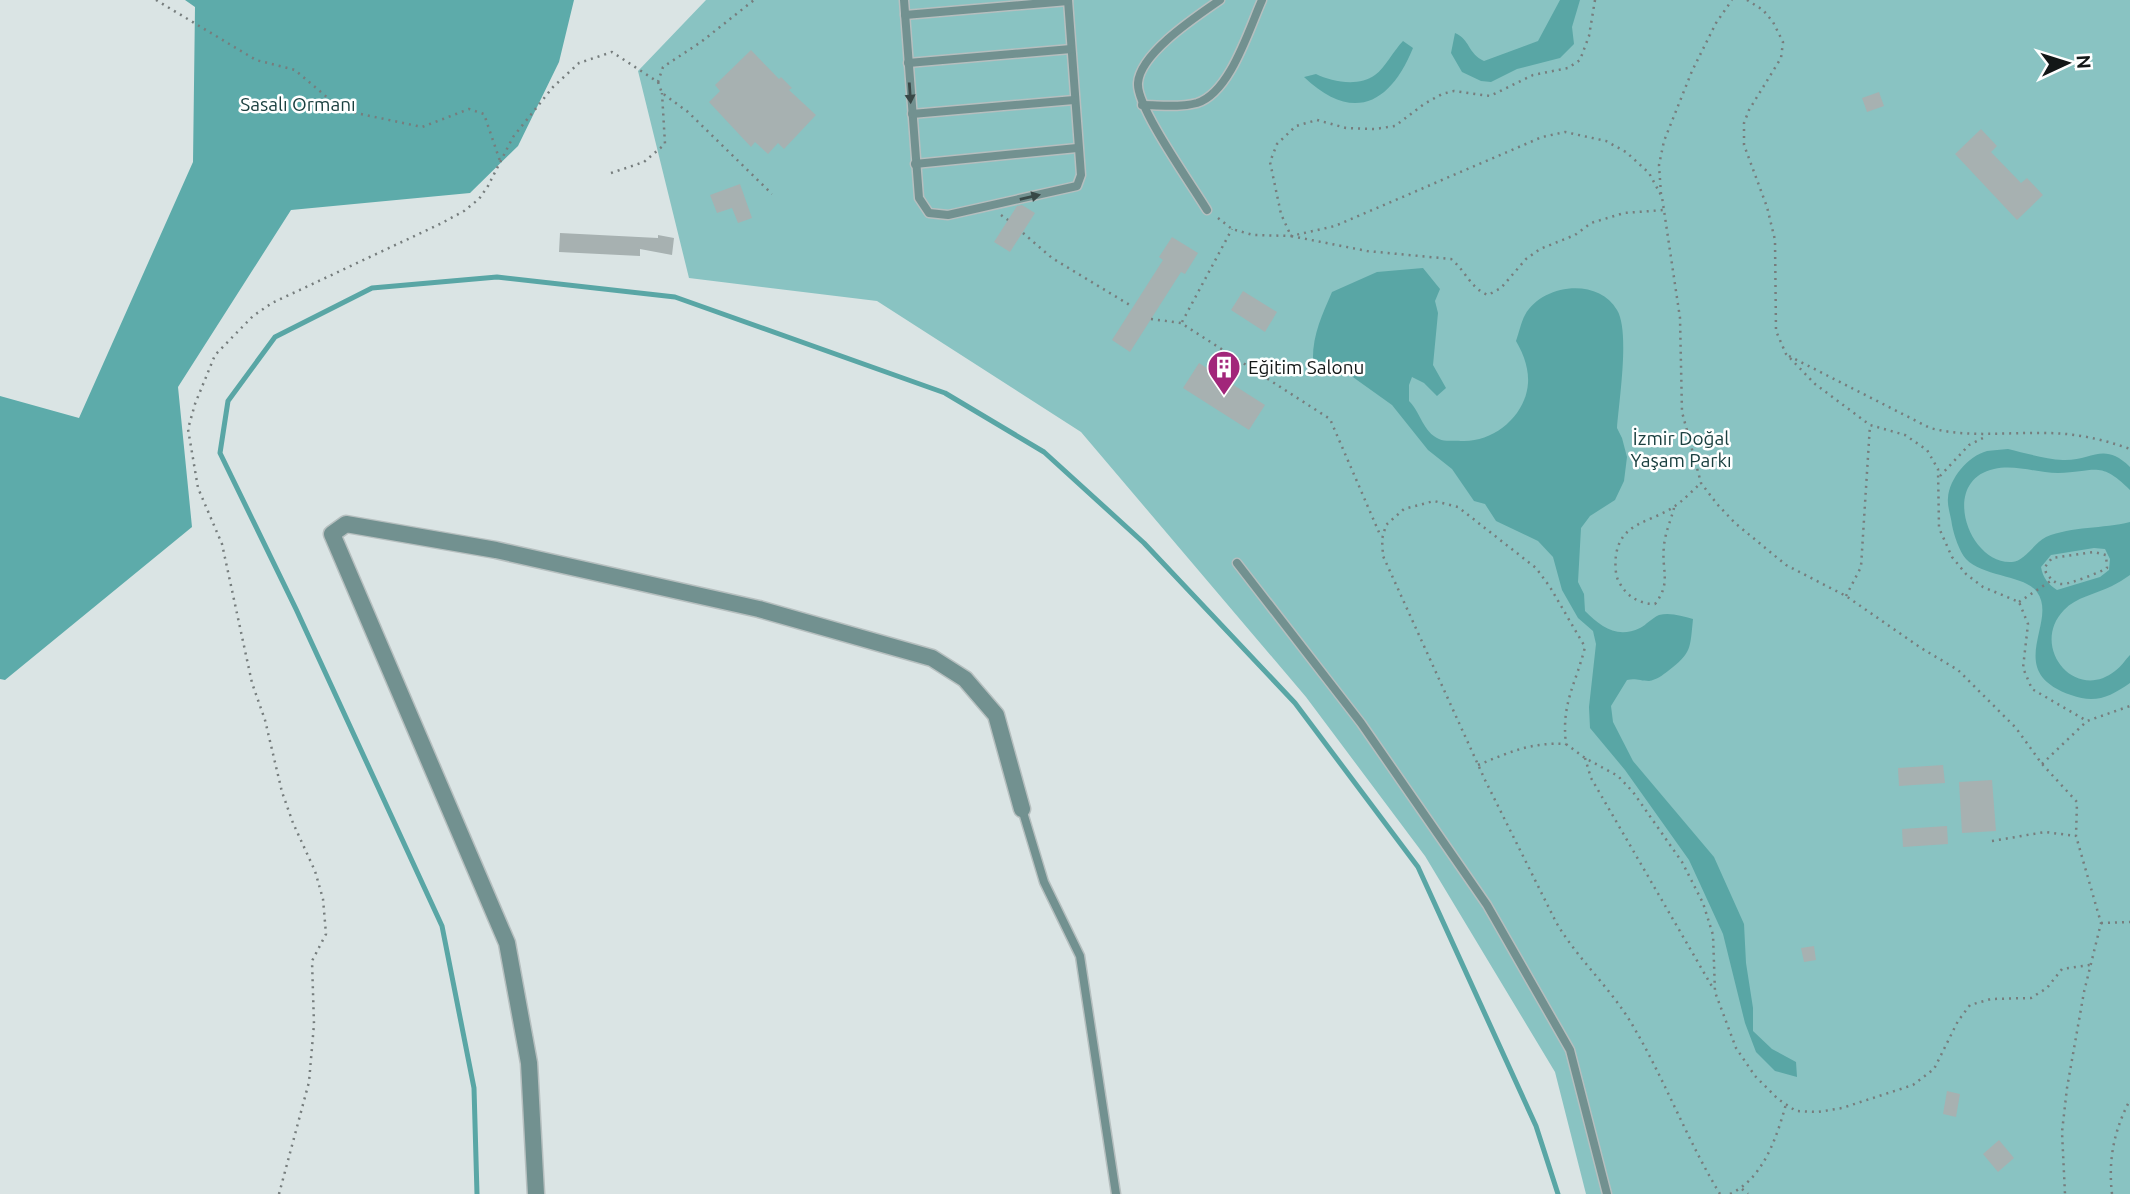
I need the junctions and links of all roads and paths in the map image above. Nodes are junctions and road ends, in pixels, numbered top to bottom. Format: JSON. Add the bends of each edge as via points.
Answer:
{"nodes":[{"id":1,"x":156,"y":0,"type":"edge"},
{"id":2,"x":754,"y":0,"type":"edge"},
{"id":3,"x":904,"y":0,"type":"edge"},
{"id":4,"x":1068,"y":0,"type":"edge"},
{"id":5,"x":1220,"y":0,"type":"edge"},
{"id":6,"x":1262,"y":0,"type":"edge"},
{"id":7,"x":1595,"y":0,"type":"edge"},
{"id":8,"x":1732,"y":0,"type":"edge"},
{"id":9,"x":1747,"y":0,"type":"edge"},
{"id":10,"x":905,"y":15,"type":"junction"},
{"id":11,"x":1071,"y":49,"type":"junction"},
{"id":12,"x":908,"y":63,"type":"junction"},
{"id":13,"x":658,"y":82,"type":"junction"},
{"id":14,"x":662,"y":93,"type":"junction"},
{"id":15,"x":1074,"y":100,"type":"junction"},
{"id":16,"x":1143,"y":104,"type":"junction"},
{"id":17,"x":912,"y":114,"type":"junction"},
{"id":18,"x":1077,"y":148,"type":"junction"},
{"id":19,"x":500,"y":163,"type":"junction"},
{"id":20,"x":915,"y":164,"type":"junction"},
{"id":21,"x":611,"y":173,"type":"dead end"},
{"id":22,"x":772,"y":194,"type":"dead end"},
{"id":23,"x":1662,"y":197,"type":"junction"},
{"id":24,"x":1207,"y":210,"type":"joint"},
{"id":25,"x":1664,"y":210,"type":"junction"},
{"id":26,"x":1232,"y":229,"type":"junction"},
{"id":27,"x":1023,"y":233,"type":"dead end"},
{"id":28,"x":1291,"y":236,"type":"junction"},
{"id":29,"x":1133,"y":307,"type":"dead end"},
{"id":30,"x":1151,"y":319,"type":"dead end"},
{"id":31,"x":1181,"y":323,"type":"junction"},
{"id":32,"x":1786,"y":354,"type":"junction"},
{"id":33,"x":1870,"y":425,"type":"junction"},
{"id":34,"x":1990,"y":435,"type":"junction"},
{"id":35,"x":2130,"y":449,"type":"edge"},
{"id":36,"x":1939,"y":477,"type":"junction"},
{"id":37,"x":1701,"y":483,"type":"junction"},
{"id":38,"x":1674,"y":508,"type":"junction"},
{"id":39,"x":1382,"y":539,"type":"junction"},
{"id":40,"x":1237,"y":563,"type":"dead end"},
{"id":41,"x":2051,"y":581,"type":"junction"},
{"id":42,"x":1846,"y":596,"type":"junction"},
{"id":43,"x":2019,"y":601,"type":"junction"},
{"id":44,"x":2130,"y":706,"type":"edge"},
{"id":45,"x":2087,"y":721,"type":"junction"},
{"id":46,"x":1566,"y":744,"type":"junction"},
{"id":47,"x":1585,"y":758,"type":"junction"},
{"id":48,"x":2042,"y":764,"type":"junction"},
{"id":49,"x":1478,"y":765,"type":"junction"},
{"id":50,"x":1022,"y":809,"type":"joint"},
{"id":51,"x":2077,"y":836,"type":"junction"},
{"id":52,"x":1992,"y":841,"type":"dead end"},
{"id":53,"x":2130,"y":922,"type":"edge"},
{"id":54,"x":2101,"y":923,"type":"junction"},
{"id":55,"x":2090,"y":965,"type":"junction"},
{"id":56,"x":1715,"y":992,"type":"junction"},
{"id":57,"x":2130,"y":1100,"type":"edge"},
{"id":58,"x":1786,"y":1104,"type":"junction"},
{"id":59,"x":1742,"y":1189,"type":"junction"},
{"id":60,"x":279,"y":1194,"type":"edge"},
{"id":61,"x":536,"y":1194,"type":"edge"},
{"id":62,"x":1116,"y":1194,"type":"edge"},
{"id":63,"x":1606,"y":1194,"type":"edge"},
{"id":64,"x":1720,"y":1194,"type":"edge"},
{"id":65,"x":1730,"y":1194,"type":"edge"},
{"id":66,"x":1748,"y":1194,"type":"edge"},
{"id":67,"x":2065,"y":1194,"type":"edge"},
{"id":68,"x":2112,"y":1194,"type":"edge"}],
"edges":[{"from":1,"to":19,"type":"path","via":[[256,60],[295,70],[342,110],[422,127],[469,109],[484,114]]},
{"from":2,"to":13,"type":"path","via":[[663,67]]},
{"from":3,"to":10,"type":"lane"},
{"from":4,"to":10,"type":"lane"},
{"from":4,"to":11,"type":"lane"},
{"from":5,"to":16,"type":"lane","via":[[1167,40],[1148,61],[1138,82]]},
{"from":6,"to":16,"type":"lane","via":[[1229,73],[1215,92],[1199,102],[1178,106]]},
{"from":7,"to":28,"type":"path","via":[[1580,60],[1568,68],[1533,75],[1490,96],[1442,94],[1395,126],[1346,128],[1317,120],[1296,127],[1277,144],[1270,162],[1281,214]]},
{"from":8,"to":23,"type":"path","via":[[1692,71],[1664,141],[1659,165]]},
{"from":9,"to":32,"type":"path","via":[[1763,10],[1783,42],[1781,58],[1744,123],[1744,145],[1775,240],[1776,331]]},
{"from":10,"to":12,"type":"lane"},
{"from":11,"to":12,"type":"lane"},
{"from":11,"to":15,"type":"lane"},
{"from":12,"to":17,"type":"lane","one_way":true},
{"from":13,"to":14,"type":"path"},
{"from":13,"to":19,"type":"path","via":[[612,52],[579,63],[513,138]]},
{"from":14,"to":21,"type":"path","via":[[665,144],[644,162]]},
{"from":14,"to":22,"type":"path","via":[[688,112]]},
{"from":15,"to":17,"type":"lane"},
{"from":15,"to":18,"type":"lane"},
{"from":16,"to":24,"type":"lane"},
{"from":17,"to":20,"type":"lane"},
{"from":18,"to":20,"type":"lane"},
{"from":20,"to":18,"type":"lane","one_way":true,"via":[[919,198],[929,213],[948,215],[1077,186],[1081,175]]},
{"from":19,"to":60,"type":"path","via":[[479,199],[464,211],[291,292],[253,316],[215,355],[188,429],[198,488],[222,544],[252,683],[282,792],[323,899],[326,934],[312,961],[314,1024],[309,1082]]},
{"from":23,"to":25,"type":"path"},
{"from":23,"to":28,"type":"path","via":[[1649,173],[1626,152],[1606,141],[1565,132],[1542,137],[1335,226]]},
{"from":24,"to":26,"type":"path"},
{"from":25,"to":28,"type":"path","via":[[1624,212],[1591,223],[1540,249],[1488,295],[1477,291],[1451,259],[1367,251]]},
{"from":25,"to":37,"type":"path","via":[[1680,318],[1682,412]]},
{"from":26,"to":28,"type":"path"},
{"from":26,"to":31,"type":"path"},
{"from":27,"to":29,"type":"path","via":[[1052,258]]},
{"from":30,"to":31,"type":"path"},
{"from":31,"to":39,"type":"path","via":[[1330,419]]},
{"from":32,"to":33,"type":"path","via":[[1815,384]]},
{"from":32,"to":34,"type":"path","via":[[1930,428]]},
{"from":33,"to":36,"type":"path","via":[[1905,435],[1927,450]]},
{"from":33,"to":42,"type":"path","via":[[1861,567]]},
{"from":34,"to":35,"type":"path","via":[[2081,435]]},
{"from":34,"to":36,"type":"path","via":[[1969,445]]},
{"from":36,"to":43,"type":"path","via":[[1939,528],[1952,557],[1983,587]]},
{"from":37,"to":38,"type":"path"},
{"from":37,"to":42,"type":"path","via":[[1758,544],[1786,565]]},
{"from":38,"to":38,"type":"path","via":[[1623,534],[1618,544],[1618,581],[1641,604],[1655,604],[1663,594],[1667,579],[1664,542]]},
{"from":39,"to":46,"type":"path","via":[[1387,525],[1404,509],[1434,501],[1458,507],[1536,568],[1585,647],[1563,722]]},
{"from":39,"to":49,"type":"path","via":[[1383,556]]},
{"from":40,"to":63,"type":"lane","via":[[1361,723],[1488,905],[1570,1050]]},
{"from":41,"to":41,"type":"path","via":[[2067,584],[2099,574],[2107,568],[2106,555],[2094,552],[2052,558],[2045,567]]},
{"from":41,"to":43,"type":"path"},
{"from":42,"to":48,"type":"path","via":[[1958,670],[2016,727]]},
{"from":43,"to":45,"type":"path","via":[[2028,624],[2023,667],[2032,689]]},
{"from":44,"to":45,"type":"path"},
{"from":45,"to":48,"type":"path"},
{"from":46,"to":47,"type":"path"},
{"from":46,"to":49,"type":"path","via":[[1527,746]]},
{"from":47,"to":56,"type":"path","via":[[1591,778]]},
{"from":47,"to":56,"type":"path","via":[[1618,776],[1633,792],[1682,862],[1713,935]]},
{"from":48,"to":51,"type":"path","via":[[2077,802]]},
{"from":49,"to":64,"type":"path","via":[[1567,942],[1633,1025]]},
{"from":50,"to":61,"type":"street","via":[[996,715],[965,679],[932,658],[759,609],[496,550],[346,524],[332,534],[507,943],[529,1063]]},
{"from":50,"to":62,"type":"lane","via":[[1044,882],[1080,956]]},
{"from":51,"to":52,"type":"path","via":[[2045,832]]},
{"from":51,"to":54,"type":"path"},
{"from":53,"to":54,"type":"path"},
{"from":54,"to":55,"type":"path"},
{"from":55,"to":58,"type":"path","via":[[2062,969],[2047,988],[2031,998],[1991,999],[1970,1005],[1934,1069],[1913,1085],[1818,1112],[1796,1111]]},
{"from":55,"to":67,"type":"path","via":[[2062,1132]]},
{"from":56,"to":58,"type":"path","via":[[1736,1048],[1755,1076]]},
{"from":57,"to":68,"type":"path","via":[[2113,1143]]},
{"from":58,"to":59,"type":"path","via":[[1770,1150]]},
{"from":59,"to":65,"type":"path"},
{"from":59,"to":66,"type":"path"}]}
